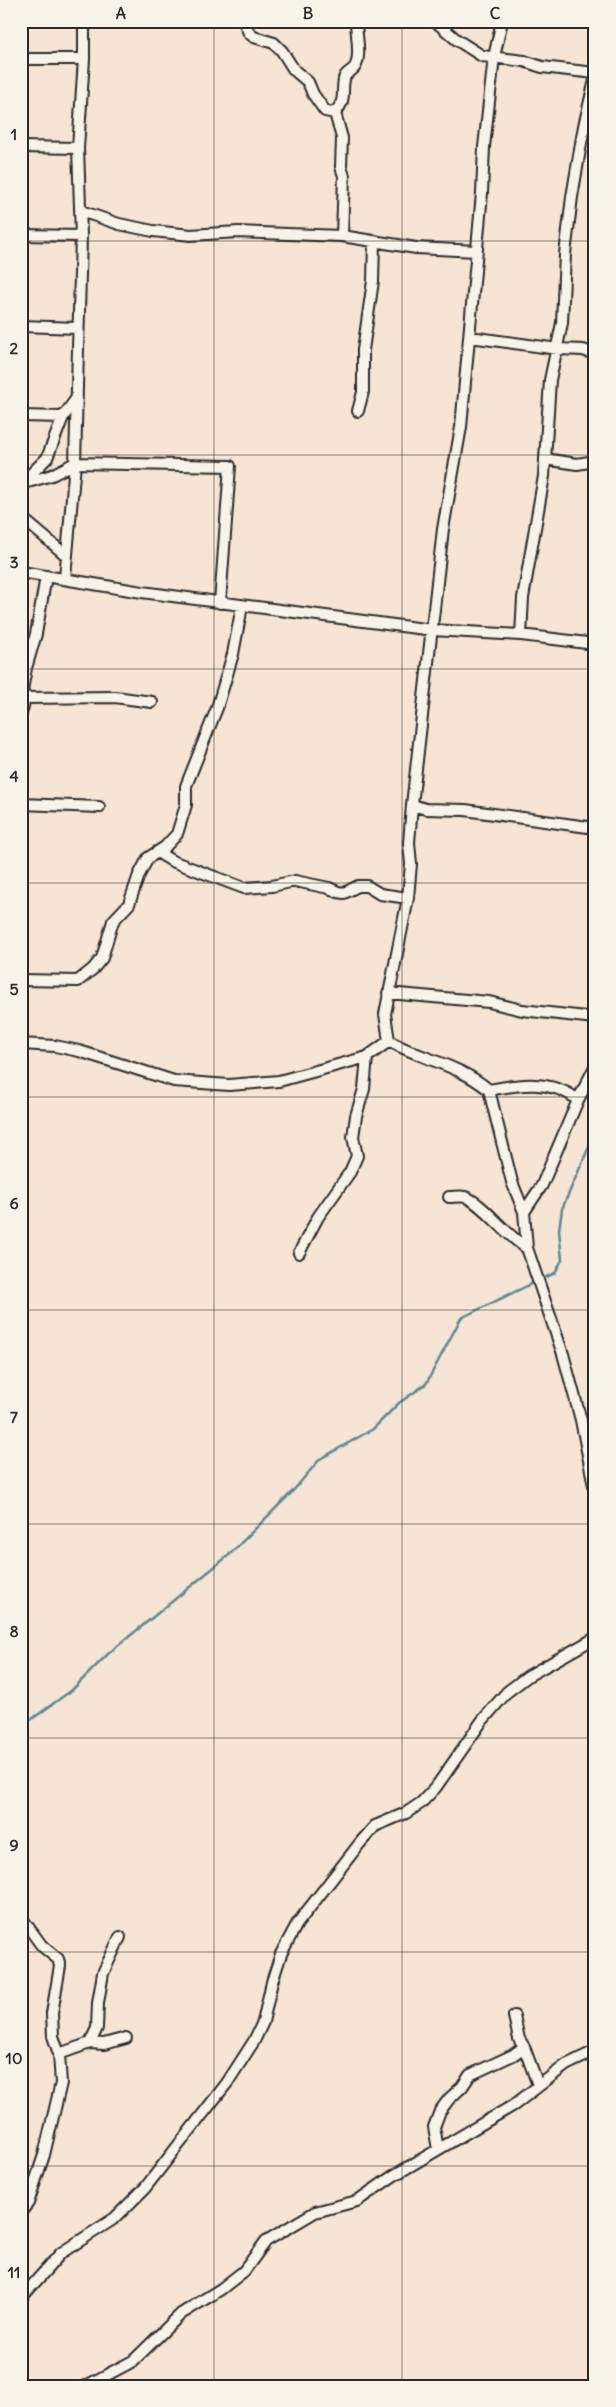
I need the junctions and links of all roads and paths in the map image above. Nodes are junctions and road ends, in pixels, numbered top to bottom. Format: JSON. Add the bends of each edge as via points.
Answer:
{"nodes":[{"id":1,"x":84,"y":21,"type":"edge"},
{"id":2,"x":244,"y":21,"type":"edge"},
{"id":3,"x":356,"y":21,"type":"edge"},
{"id":4,"x":435,"y":21,"type":"edge"},
{"id":5,"x":502,"y":21,"type":"edge"},
{"id":6,"x":494,"y":57,"type":"junction"},
{"id":7,"x":21,"y":59,"type":"edge"},
{"id":8,"x":84,"y":59,"type":"junction"},
{"id":9,"x":595,"y":73,"type":"edge"},
{"id":10,"x":595,"y":80,"type":"edge"},
{"id":11,"x":335,"y":113,"type":"junction"},
{"id":12,"x":21,"y":148,"type":"edge"},
{"id":13,"x":78,"y":148,"type":"junction"},
{"id":14,"x":81,"y":211,"type":"junction"},
{"id":15,"x":21,"y":235,"type":"edge"},
{"id":16,"x":81,"y":236,"type":"junction"},
{"id":17,"x":342,"y":236,"type":"junction"},
{"id":18,"x":374,"y":243,"type":"junction"},
{"id":19,"x":477,"y":251,"type":"junction"},
{"id":20,"x":21,"y":326,"type":"edge"},
{"id":21,"x":78,"y":328,"type":"junction"},
{"id":22,"x":470,"y":337,"type":"junction"},
{"id":23,"x":558,"y":349,"type":"junction"},
{"id":24,"x":595,"y":354,"type":"edge"},
{"id":25,"x":76,"y":399,"type":"junction"},
{"id":26,"x":358,"y":411,"type":"dead end"},
{"id":27,"x":21,"y":416,"type":"edge"},
{"id":28,"x":62,"y":417,"type":"junction"},
{"id":29,"x":545,"y":459,"type":"junction"},
{"id":30,"x":595,"y":461,"type":"edge"},
{"id":31,"x":75,"y":463,"type":"junction"},
{"id":32,"x":21,"y":484,"type":"edge"},
{"id":33,"x":21,"y":517,"type":"edge"},
{"id":34,"x":67,"y":556,"type":"junction"},
{"id":35,"x":21,"y":572,"type":"edge"},
{"id":36,"x":46,"y":576,"type":"junction"},
{"id":37,"x":65,"y":578,"type":"junction"},
{"id":38,"x":220,"y":603,"type":"junction"},
{"id":39,"x":242,"y":606,"type":"junction"},
{"id":40,"x":432,"y":630,"type":"junction"},
{"id":41,"x":521,"y":635,"type":"junction"},
{"id":42,"x":595,"y":644,"type":"edge"},
{"id":43,"x":23,"y":693,"type":"edge"},
{"id":44,"x":152,"y":702,"type":"dead end"},
{"id":45,"x":21,"y":714,"type":"edge"},
{"id":46,"x":21,"y":804,"type":"edge"},
{"id":47,"x":412,"y":805,"type":"junction"},
{"id":48,"x":99,"y":807,"type":"dead end"},
{"id":49,"x":595,"y":828,"type":"edge"},
{"id":50,"x":157,"y":852,"type":"junction"},
{"id":51,"x":408,"y":898,"type":"junction"},
{"id":52,"x":21,"y":980,"type":"edge"},
{"id":53,"x":388,"y":993,"type":"junction"},
{"id":54,"x":595,"y":1018,"type":"edge"},
{"id":55,"x":388,"y":1041,"type":"junction"},
{"id":56,"x":21,"y":1044,"type":"edge"},
{"id":57,"x":367,"y":1057,"type":"junction"},
{"id":58,"x":595,"y":1068,"type":"edge"},
{"id":59,"x":489,"y":1090,"type":"junction"},
{"id":60,"x":578,"y":1100,"type":"junction"},
{"id":61,"x":449,"y":1197,"type":"dead end"},
{"id":62,"x":524,"y":1212,"type":"junction"},
{"id":63,"x":527,"y":1248,"type":"junction"},
{"id":64,"x":299,"y":1253,"type":"dead end"},
{"id":65,"x":595,"y":1490,"type":"edge"},
{"id":66,"x":595,"y":1638,"type":"edge"},
{"id":67,"x":21,"y":1916,"type":"edge"},
{"id":68,"x":120,"y":1937,"type":"dead end"},
{"id":69,"x":514,"y":2016,"type":"dead end"},
{"id":70,"x":126,"y":2038,"type":"dead end"},
{"id":71,"x":90,"y":2042,"type":"junction"},
{"id":72,"x":524,"y":2047,"type":"junction"},
{"id":73,"x":595,"y":2051,"type":"edge"},
{"id":74,"x":59,"y":2054,"type":"junction"},
{"id":75,"x":538,"y":2085,"type":"junction"},
{"id":76,"x":438,"y":2149,"type":"junction"},
{"id":77,"x":21,"y":2212,"type":"edge"},
{"id":78,"x":21,"y":2298,"type":"edge"},
{"id":79,"x":86,"y":2386,"type":"edge"}],
"edges":[{"from":1,"to":8,"type":"street"},
{"from":2,"to":11,"type":"street","via":[[254,37],[274,43],[294,70],[308,82],[325,111]]},
{"from":3,"to":11,"type":"street","via":[[357,63],[344,78],[345,98]]},
{"from":4,"to":6,"type":"street","via":[[467,47],[482,56]]},
{"from":5,"to":6,"type":"street"},
{"from":6,"to":9,"type":"street"},
{"from":6,"to":19,"type":"street"},
{"from":7,"to":8,"type":"street"},
{"from":8,"to":13,"type":"street"},
{"from":10,"to":23,"type":"street","via":[[572,197]]},
{"from":11,"to":17,"type":"street","via":[[342,138]]},
{"from":12,"to":13,"type":"street"},
{"from":13,"to":14,"type":"street"},
{"from":14,"to":16,"type":"street"},
{"from":14,"to":17,"type":"street","via":[[119,224],[191,235],[238,232]]},
{"from":15,"to":16,"type":"street"},
{"from":16,"to":21,"type":"street"},
{"from":17,"to":18,"type":"street"},
{"from":18,"to":19,"type":"street"},
{"from":18,"to":26,"type":"street","via":[[373,281],[363,350],[363,392]]},
{"from":19,"to":22,"type":"street"},
{"from":20,"to":21,"type":"street"},
{"from":21,"to":25,"type":"street"},
{"from":22,"to":23,"type":"street"},
{"from":22,"to":40,"type":"street","via":[[462,428],[443,529]]},
{"from":23,"to":24,"type":"street"},
{"from":23,"to":29,"type":"street","via":[[550,380]]},
{"from":25,"to":28,"type":"street"},
{"from":25,"to":31,"type":"street"},
{"from":27,"to":28,"type":"street"},
{"from":28,"to":32,"type":"street","via":[[46,458]]},
{"from":29,"to":30,"type":"street","via":[[577,464]]},
{"from":29,"to":41,"type":"street","via":[[523,598]]},
{"from":31,"to":32,"type":"street","via":[[52,475]]},
{"from":31,"to":34,"type":"street"},
{"from":31,"to":38,"type":"street","via":[[230,466]]},
{"from":33,"to":34,"type":"street"},
{"from":34,"to":37,"type":"street"},
{"from":35,"to":36,"type":"street"},
{"from":36,"to":37,"type":"street"},
{"from":36,"to":43,"type":"street"},
{"from":37,"to":38,"type":"street"},
{"from":38,"to":39,"type":"street"},
{"from":39,"to":40,"type":"street"},
{"from":39,"to":50,"type":"street","via":[[217,708],[186,786],[183,819],[177,834]]},
{"from":40,"to":41,"type":"street"},
{"from":40,"to":47,"type":"street"},
{"from":41,"to":42,"type":"street"},
{"from":43,"to":44,"type":"street"},
{"from":43,"to":45,"type":"street"},
{"from":46,"to":48,"type":"street"},
{"from":47,"to":49,"type":"street"},
{"from":47,"to":51,"type":"street"},
{"from":50,"to":51,"type":"street","via":[[244,888],[295,881],[344,893],[358,886],[367,886],[380,894]]},
{"from":50,"to":52,"type":"street","via":[[148,858],[129,904],[113,921],[102,958],[93,969],[78,981]]},
{"from":51,"to":53,"type":"street"},
{"from":53,"to":54,"type":"street","via":[[489,1002],[522,1010]]},
{"from":53,"to":55,"type":"street","via":[[385,1014]]},
{"from":55,"to":57,"type":"street"},
{"from":55,"to":59,"type":"street","via":[[462,1072]]},
{"from":56,"to":57,"type":"street","via":[[79,1051],[174,1081],[229,1085],[279,1082]]},
{"from":57,"to":64,"type":"street","via":[[364,1089],[356,1116],[356,1156],[350,1172],[318,1217]]},
{"from":58,"to":60,"type":"street"},
{"from":59,"to":60,"type":"street","via":[[540,1085],[559,1088]]},
{"from":59,"to":62,"type":"street","via":[[512,1182]]},
{"from":60,"to":62,"type":"street","via":[[545,1178],[532,1204]]},
{"from":61,"to":63,"type":"street","via":[[465,1197],[476,1203],[514,1241]]},
{"from":62,"to":63,"type":"street"},
{"from":63,"to":65,"type":"street","via":[[576,1401]]},
{"from":66,"to":78,"type":"street","via":[[528,1676],[507,1692],[482,1721],[436,1787],[406,1813],[375,1826],[360,1843],[297,1924],[281,1954],[263,2022],[254,2042],[221,2091],[145,2188],[115,2218],[62,2253]]},
{"from":67,"to":74,"type":"street","via":[[60,1966],[52,2013],[53,2036]]},
{"from":68,"to":71,"type":"street","via":[[103,1973],[97,2028]]},
{"from":69,"to":72,"type":"street"},
{"from":70,"to":71,"type":"street","via":[[104,2044]]},
{"from":71,"to":74,"type":"street"},
{"from":72,"to":75,"type":"street"},
{"from":72,"to":76,"type":"street","via":[[470,2075],[449,2099],[434,2127]]},
{"from":73,"to":75,"type":"street","via":[[566,2065]]},
{"from":74,"to":77,"type":"street","via":[[61,2083],[54,2118],[28,2203]]},
{"from":75,"to":76,"type":"street","via":[[514,2105]]},
{"from":76,"to":79,"type":"street","via":[[356,2201],[315,2212],[266,2240],[244,2271],[181,2314],[133,2361]]}]}
